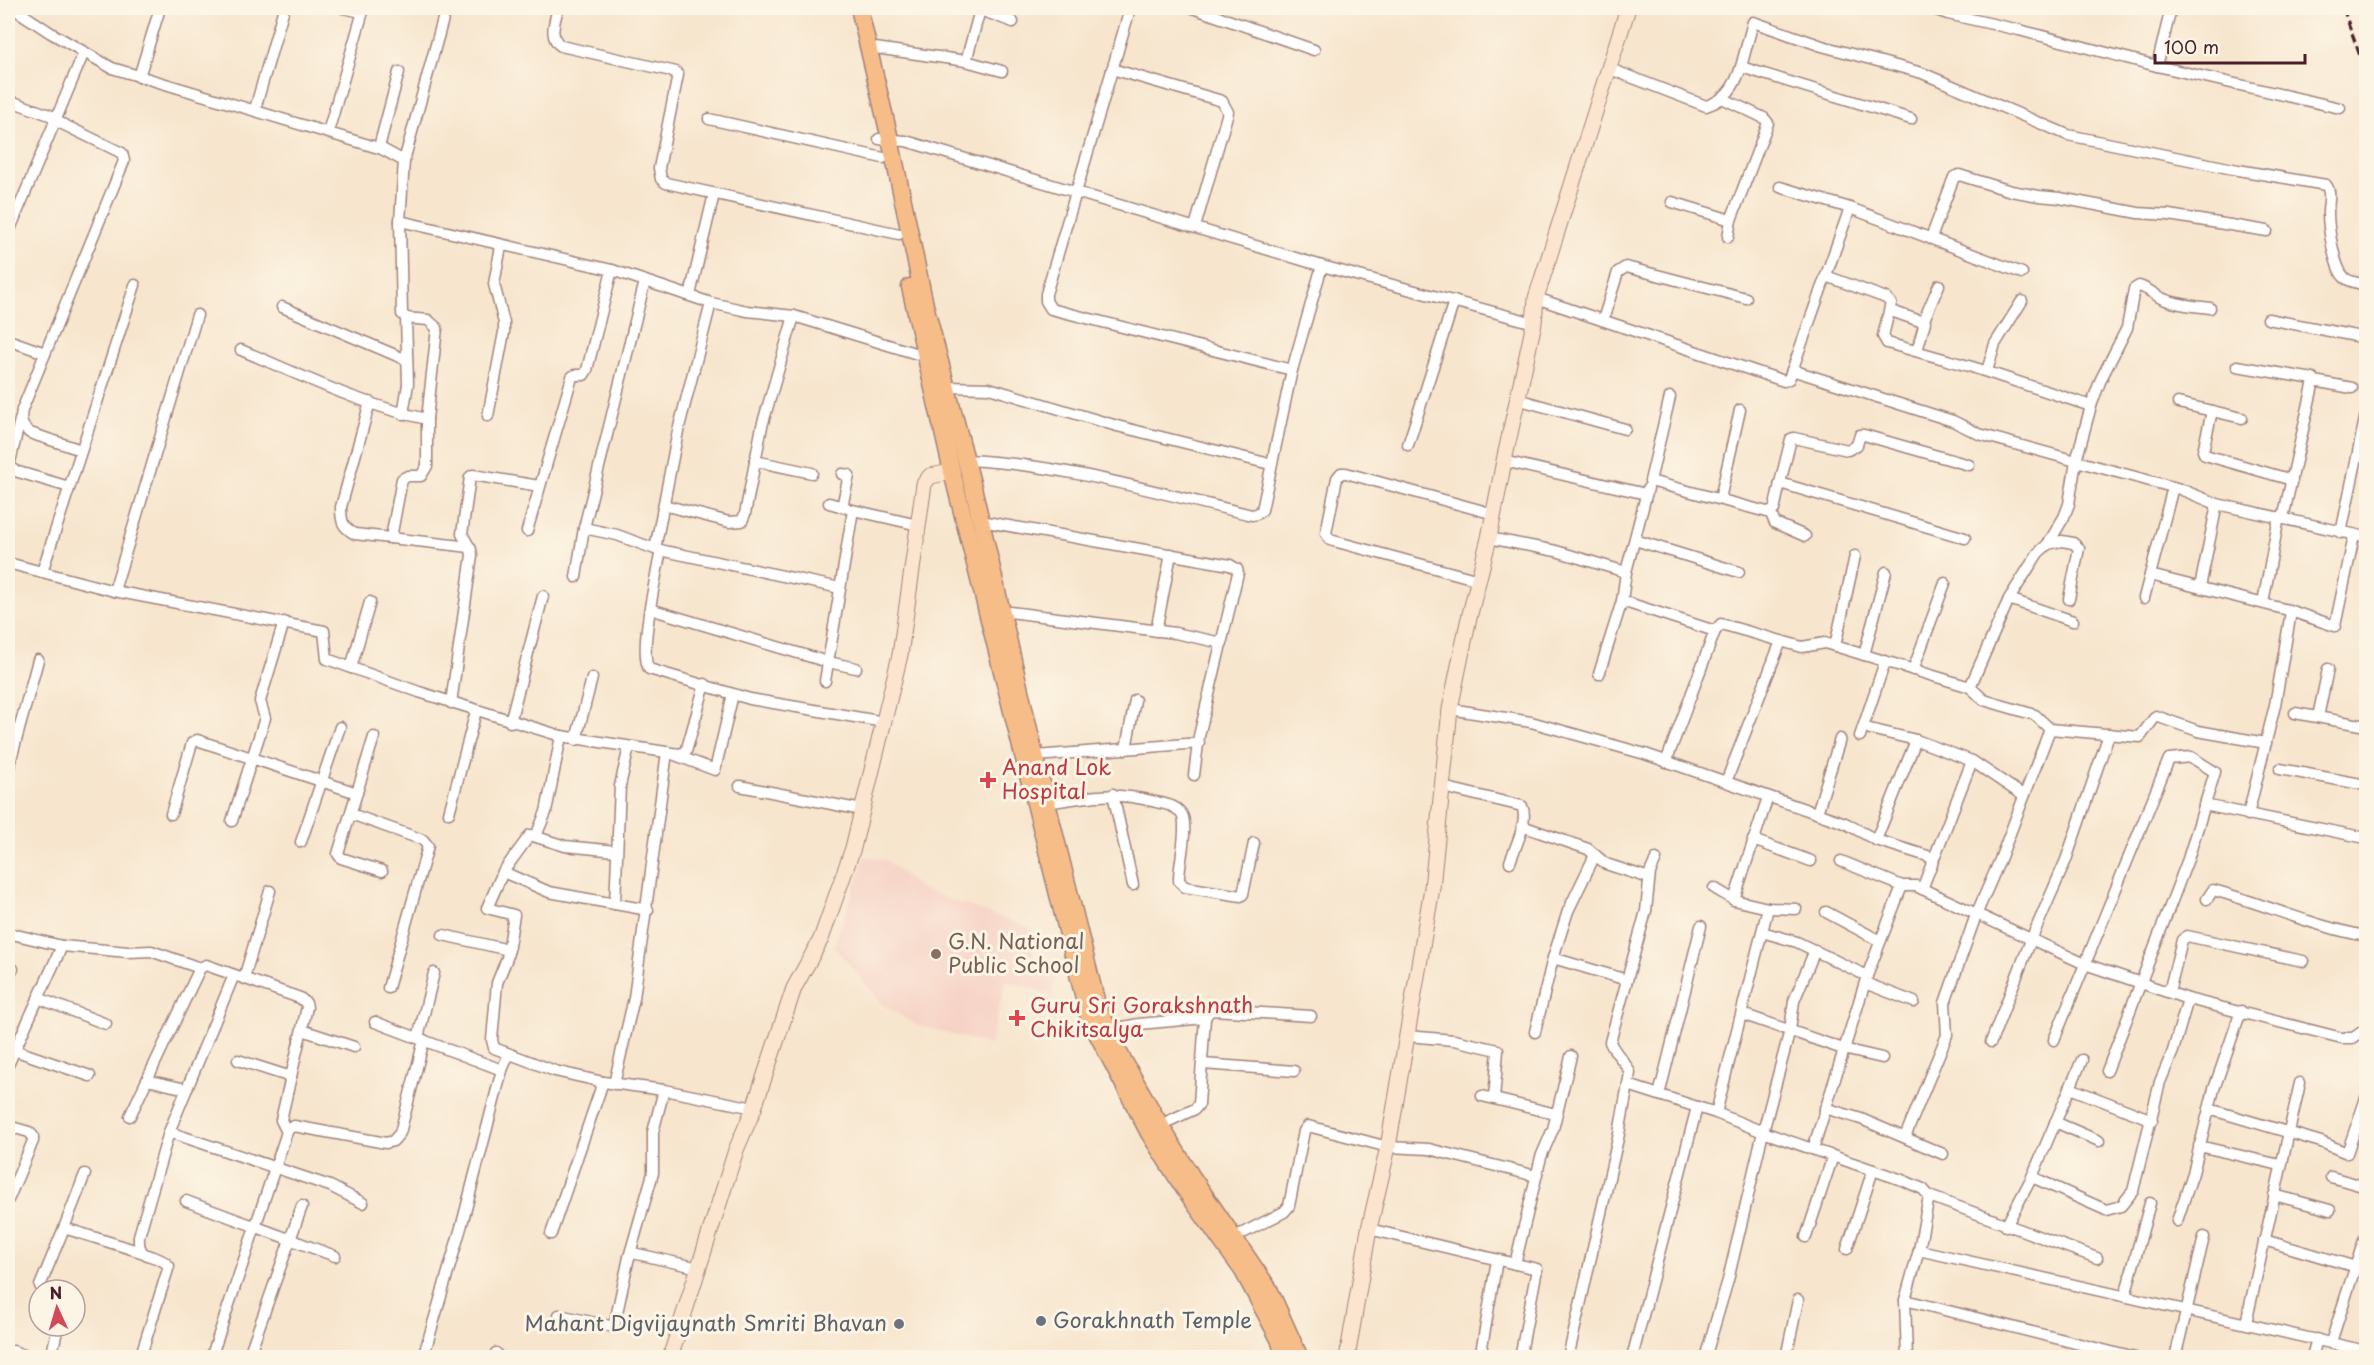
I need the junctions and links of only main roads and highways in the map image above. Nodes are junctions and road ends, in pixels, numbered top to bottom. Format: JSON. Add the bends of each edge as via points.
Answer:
{"nodes":[{"id":1,"x":850,"y":8,"type":"edge"},
{"id":2,"x":859,"y":8,"type":"edge"},
{"id":3,"x":885,"y":139,"type":"junction"},
{"id":4,"x":1285,"y":1358,"type":"edge"},
{"id":5,"x":1300,"y":1358,"type":"edge"}],
"edges":[{"from":1,"to":3,"type":"main road"},
{"from":2,"to":3,"type":"main road"},
{"from":3,"to":4,"type":"main road","via":[[883,158],[924,356],[1089,1018],[1149,1133],[1243,1271]]},
{"from":3,"to":5,"type":"main road","via":[[1097,1004],[1160,1125],[1269,1289]]}]}
